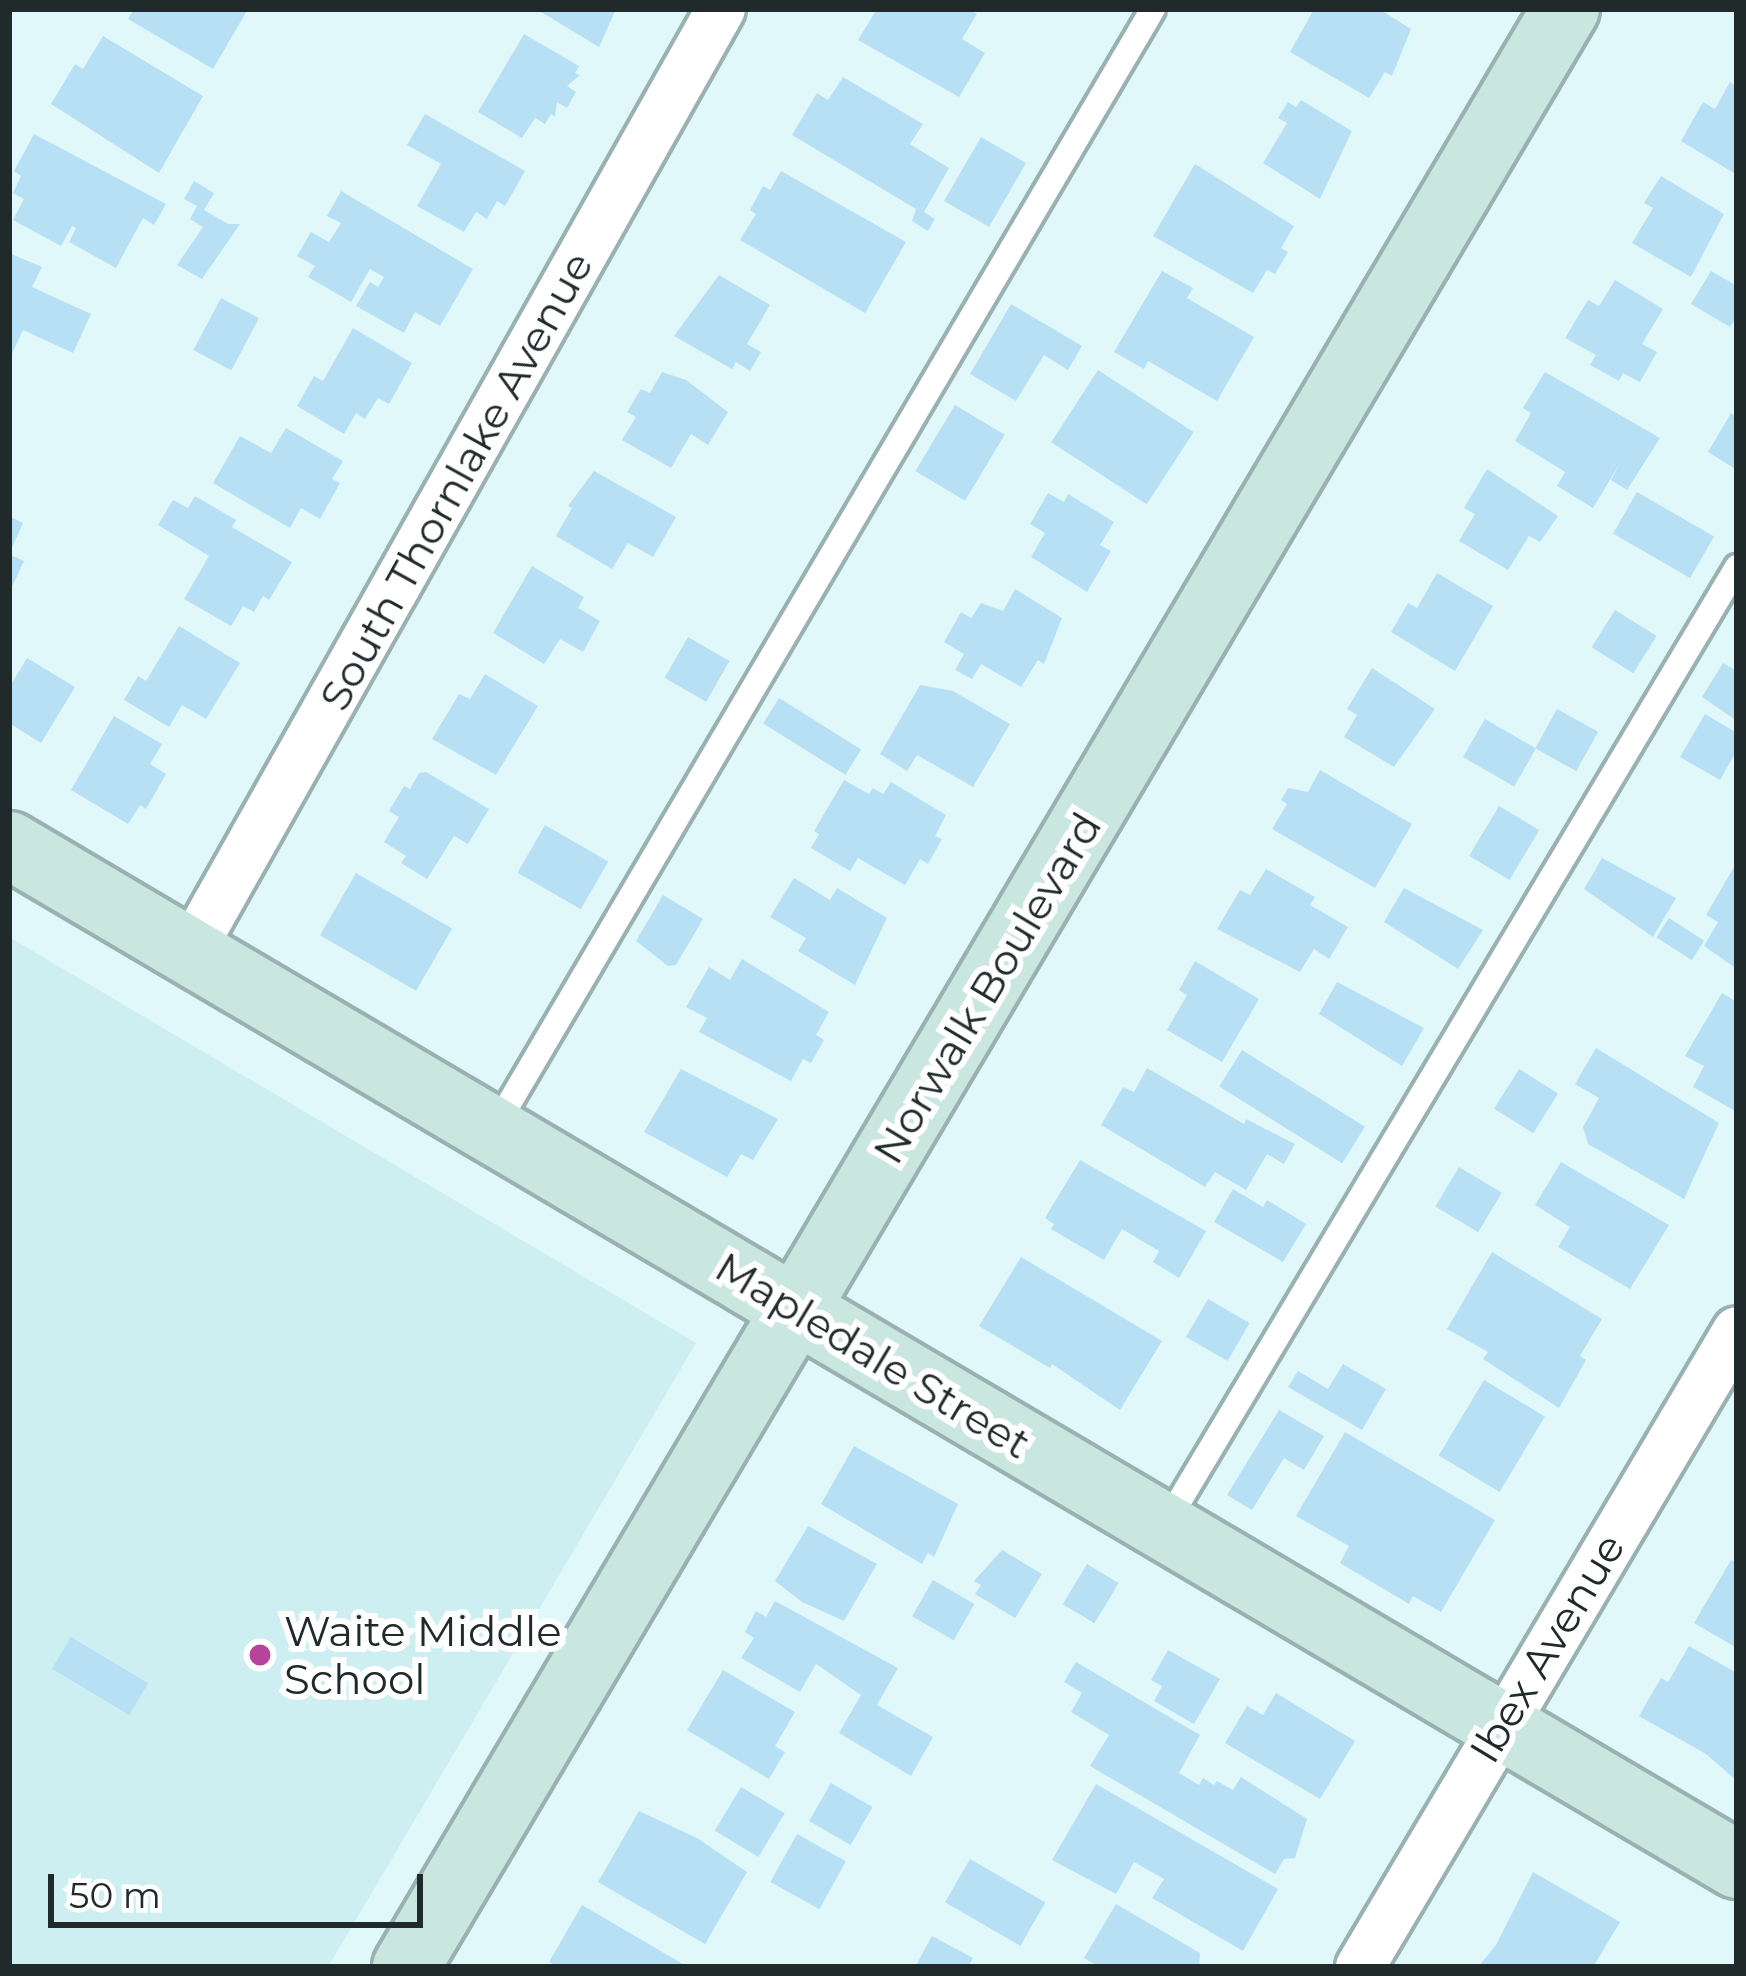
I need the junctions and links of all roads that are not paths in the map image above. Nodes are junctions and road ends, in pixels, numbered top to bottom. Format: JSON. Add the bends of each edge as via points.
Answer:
{"nodes":[{"id":1,"x":721,"y":9,"type":"edge"},
{"id":2,"x":1153,"y":9,"type":"edge"},
{"id":3,"x":1566,"y":9,"type":"edge"},
{"id":4,"x":1737,"y":567,"type":"edge"},
{"id":5,"x":9,"y":844,"type":"edge"},
{"id":6,"x":190,"y":952,"type":"junction"},
{"id":7,"x":493,"y":1130,"type":"junction"},
{"id":8,"x":796,"y":1309,"type":"junction"},
{"id":9,"x":1737,"y":1331,"type":"edge"},
{"id":10,"x":1164,"y":1527,"type":"junction"},
{"id":11,"x":1500,"y":1725,"type":"junction"},
{"id":12,"x":1737,"y":1865,"type":"edge"},
{"id":13,"x":406,"y":1967,"type":"edge"},
{"id":14,"x":1360,"y":1967,"type":"edge"}],
"edges":[{"from":1,"to":6,"type":"street","name":"South Thornlake Avenue"},
{"from":2,"to":7,"type":"lane"},
{"from":3,"to":8,"type":"street","name":"Norwalk Boulevard"},
{"from":4,"to":10,"type":"lane"},
{"from":5,"to":6,"type":"street","name":"Mapledale Street"},
{"from":6,"to":7,"type":"street","name":"Mapledale Street"},
{"from":7,"to":8,"type":"street","name":"Mapledale Street"},
{"from":8,"to":10,"type":"street","name":"Mapledale Street"},
{"from":8,"to":13,"type":"street","name":"Norwalk Boulevard"},
{"from":9,"to":11,"type":"street","name":"Ibex Avenue"},
{"from":10,"to":11,"type":"street","name":"Mapledale Street"},
{"from":11,"to":12,"type":"street","name":"Mapledale Street"},
{"from":11,"to":14,"type":"street","name":"Ibex Avenue"}]}
